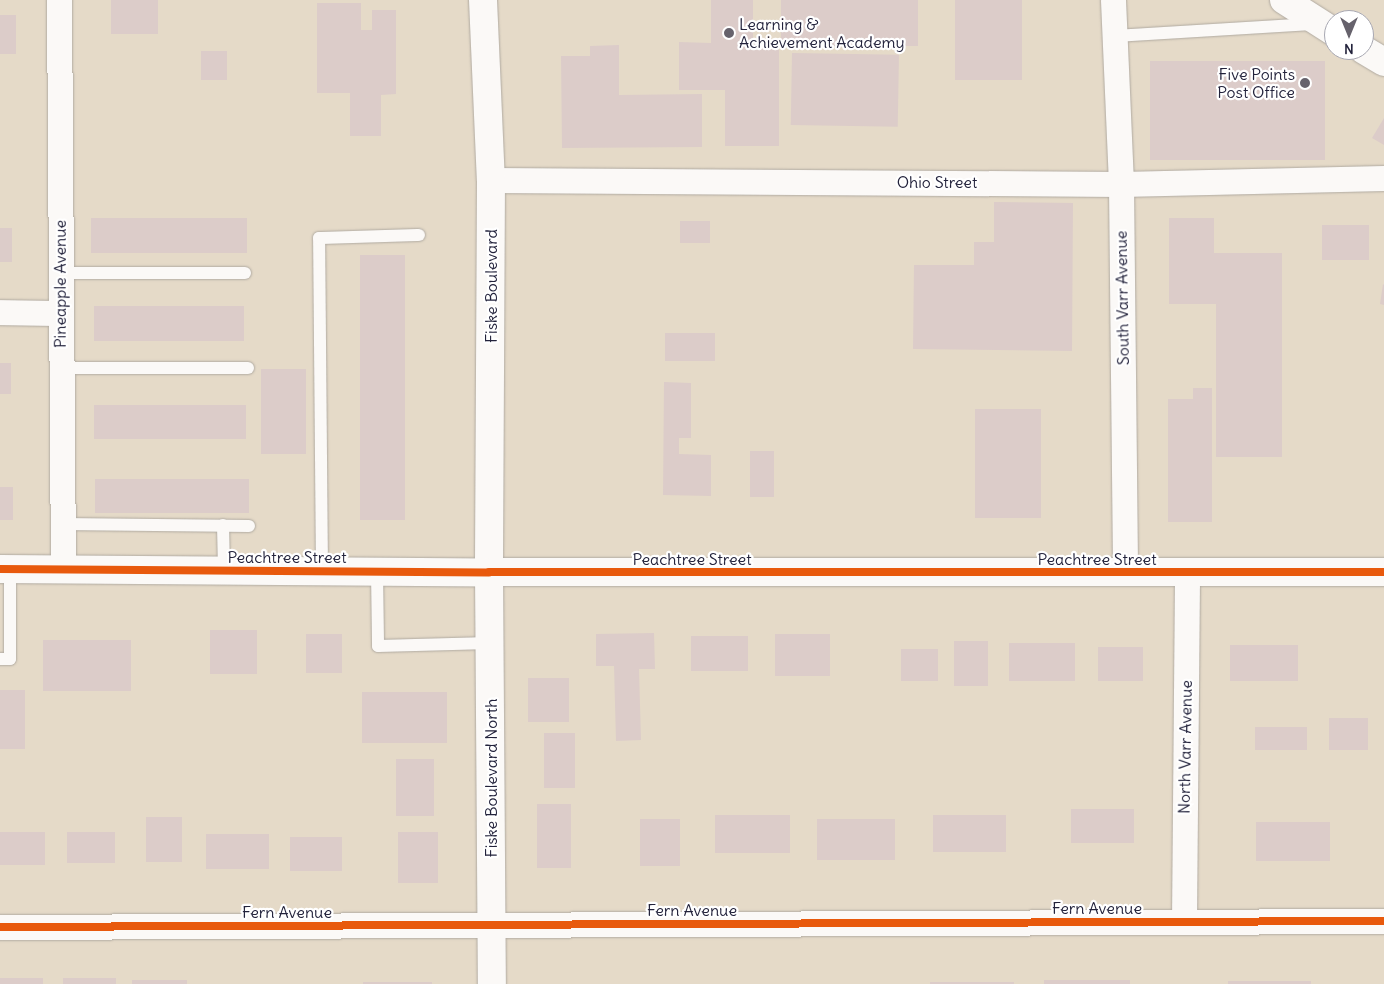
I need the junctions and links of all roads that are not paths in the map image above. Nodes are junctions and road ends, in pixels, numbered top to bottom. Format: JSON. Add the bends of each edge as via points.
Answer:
{"nodes":[{"id":1,"x":59,"y":0,"type":"edge"},
{"id":2,"x":482,"y":0,"type":"edge"},
{"id":3,"x":1284,"y":0,"type":"edge"},
{"id":4,"x":1116,"y":15,"type":"edge"},
{"id":5,"x":1324,"y":26,"type":"edge"},
{"id":6,"x":1324,"y":28,"type":"edge"},
{"id":7,"x":1384,"y":178,"type":"edge"},
{"id":8,"x":491,"y":180,"type":"junction"},
{"id":9,"x":1121,"y":184,"type":"junction"},
{"id":10,"x":419,"y":235,"type":"dead end"},
{"id":11,"x":59,"y":274,"type":"junction"},
{"id":12,"x":245,"y":274,"type":"dead end"},
{"id":13,"x":0,"y":312,"type":"edge"},
{"id":14,"x":59,"y":313,"type":"junction"},
{"id":15,"x":60,"y":368,"type":"junction"},
{"id":16,"x":248,"y":368,"type":"dead end"},
{"id":17,"x":62,"y":524,"type":"junction"},
{"id":18,"x":223,"y":525,"type":"junction"},
{"id":19,"x":249,"y":526,"type":"dead end"},
{"id":20,"x":5,"y":569,"type":"edge"},
{"id":21,"x":63,"y":569,"type":"junction"},
{"id":22,"x":224,"y":570,"type":"junction"},
{"id":23,"x":322,"y":571,"type":"junction"},
{"id":24,"x":377,"y":572,"type":"junction"},
{"id":25,"x":489,"y":572,"type":"junction"},
{"id":26,"x":1187,"y":572,"type":"junction"},
{"id":27,"x":1384,"y":572,"type":"edge"},
{"id":28,"x":1125,"y":573,"type":"junction"},
{"id":29,"x":490,"y":643,"type":"junction"},
{"id":30,"x":0,"y":659,"type":"edge"},
{"id":31,"x":1184,"y":921,"type":"junction"},
{"id":32,"x":1384,"y":921,"type":"edge"},
{"id":33,"x":492,"y":925,"type":"junction"},
{"id":34,"x":0,"y":928,"type":"edge"},
{"id":35,"x":492,"y":984,"type":"edge"}],
"edges":[{"from":1,"to":11,"type":"street","name":"Pineapple Avenue"},
{"from":2,"to":8,"type":"street","name":"Fiske Boulevard"},
{"from":3,"to":5,"type":"street"},
{"from":4,"to":6,"type":"lane"},
{"from":4,"to":9,"type":"street","name":"South Varr Avenue"},
{"from":7,"to":9,"type":"street","name":"Ohio Street"},
{"from":8,"to":9,"type":"street","name":"Ohio Street"},
{"from":8,"to":25,"type":"street","name":"Fiske Boulevard"},
{"from":9,"to":28,"type":"street","name":"South Varr Avenue"},
{"from":10,"to":23,"type":"lane","via":[[319,238]]},
{"from":11,"to":12,"type":"lane"},
{"from":11,"to":14,"type":"street","name":"Pineapple Avenue"},
{"from":13,"to":14,"type":"street"},
{"from":14,"to":15,"type":"street","name":"Pineapple Avenue"},
{"from":15,"to":16,"type":"lane"},
{"from":15,"to":17,"type":"street","name":"Pineapple Avenue"},
{"from":17,"to":18,"type":"lane"},
{"from":17,"to":21,"type":"street","name":"Pineapple Avenue"},
{"from":18,"to":19,"type":"lane"},
{"from":18,"to":22,"type":"lane"},
{"from":20,"to":21,"type":"street","name":"Peachtree Street"},
{"from":20,"to":30,"type":"lane","via":[[10,659]]},
{"from":21,"to":22,"type":"street","name":"Peachtree Street"},
{"from":22,"to":23,"type":"street","name":"Peachtree Street"},
{"from":23,"to":24,"type":"street","name":"Peachtree Street"},
{"from":24,"to":25,"type":"street","name":"Peachtree Street"},
{"from":24,"to":29,"type":"lane","via":[[378,646]]},
{"from":25,"to":28,"type":"street","name":"Peachtree Street"},
{"from":25,"to":29,"type":"street","name":"Fiske Boulevard North"},
{"from":26,"to":27,"type":"street","name":"Peachtree Street"},
{"from":26,"to":28,"type":"street","name":"Peachtree Street"},
{"from":26,"to":31,"type":"street","name":"North Varr Avenue"},
{"from":29,"to":33,"type":"street","name":"Fiske Boulevard North"},
{"from":31,"to":32,"type":"street","name":"Fern Avenue"},
{"from":31,"to":33,"type":"street","name":"Fern Avenue"},
{"from":33,"to":34,"type":"street","name":"Fern Avenue"},
{"from":33,"to":35,"type":"street","name":"Fiske Boulevard North"}]}
